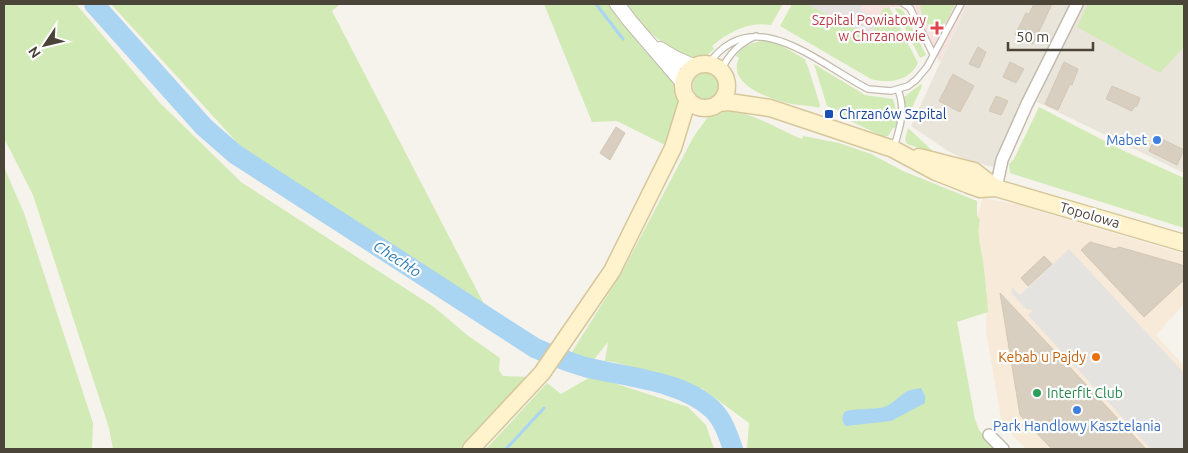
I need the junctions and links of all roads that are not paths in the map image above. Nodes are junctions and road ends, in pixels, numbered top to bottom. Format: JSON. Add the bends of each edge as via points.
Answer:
{"nodes":[{"id":1,"x":617,"y":4,"type":"edge"},
{"id":2,"x":904,"y":4,"type":"edge"},
{"id":3,"x":961,"y":4,"type":"edge"},
{"id":4,"x":1077,"y":4,"type":"edge"},
{"id":5,"x":911,"y":6,"type":"edge"},
{"id":6,"x":758,"y":35,"type":"junction"},
{"id":7,"x":647,"y":40,"type":"junction"},
{"id":8,"x":933,"y":54,"type":"junction"},
{"id":9,"x":713,"y":71,"type":"junction"},
{"id":10,"x":898,"y":90,"type":"junction"},
{"id":11,"x":686,"y":92,"type":"junction"},
{"id":12,"x":711,"y":106,"type":"junction"},
{"id":13,"x":770,"y":108,"type":"junction"},
{"id":14,"x":673,"y":148,"type":"junction"},
{"id":15,"x":897,"y":151,"type":"junction"},
{"id":16,"x":996,"y":188,"type":"junction"},
{"id":17,"x":1184,"y":243,"type":"edge"},
{"id":18,"x":989,"y":435,"type":"dead end"},
{"id":19,"x":471,"y":449,"type":"edge"},
{"id":20,"x":1003,"y":449,"type":"edge"}],
"edges":[{"from":1,"to":7,"type":"street","name":"Topolowa"},
{"from":2,"to":5,"type":"lane"},
{"from":3,"to":8,"type":"lane"},
{"from":4,"to":16,"type":"street","via":[[1005,152]]},
{"from":5,"to":8,"type":"lane"},
{"from":6,"to":9,"type":"lane","via":[[747,39]]},
{"from":6,"to":9,"type":"lane","via":[[747,34],[729,41],[714,55]]},
{"from":6,"to":10,"type":"lane","via":[[785,39],[868,89],[882,92]]},
{"from":7,"to":9,"type":"street","name":"Topolowa","via":[[675,58]]},
{"from":7,"to":11,"type":"street","name":"Topolowa"},
{"from":8,"to":10,"type":"lane","via":[[916,80]]},
{"from":9,"to":11,"type":"main road","via":[[688,74]]},
{"from":9,"to":12,"type":"main road","via":[[727,90],[724,97]]},
{"from":9,"to":13,"type":"main road","name":"Topolowa"},
{"from":10,"to":15,"type":"lane","via":[[902,116]]},
{"from":11,"to":12,"type":"main road","via":[[698,107]]},
{"from":11,"to":14,"type":"main road"},
{"from":12,"to":13,"type":"main road","name":"Topolowa","via":[[729,102]]},
{"from":12,"to":14,"type":"main road"},
{"from":13,"to":15,"type":"main road","name":"Topolowa"},
{"from":14,"to":19,"type":"main road","via":[[612,270],[570,334],[542,373]]},
{"from":15,"to":16,"type":"main road","name":"Topolowa","via":[[969,185],[980,189]]},
{"from":16,"to":17,"type":"main road","name":"Topolowa"},
{"from":18,"to":20,"type":"street"}]}
